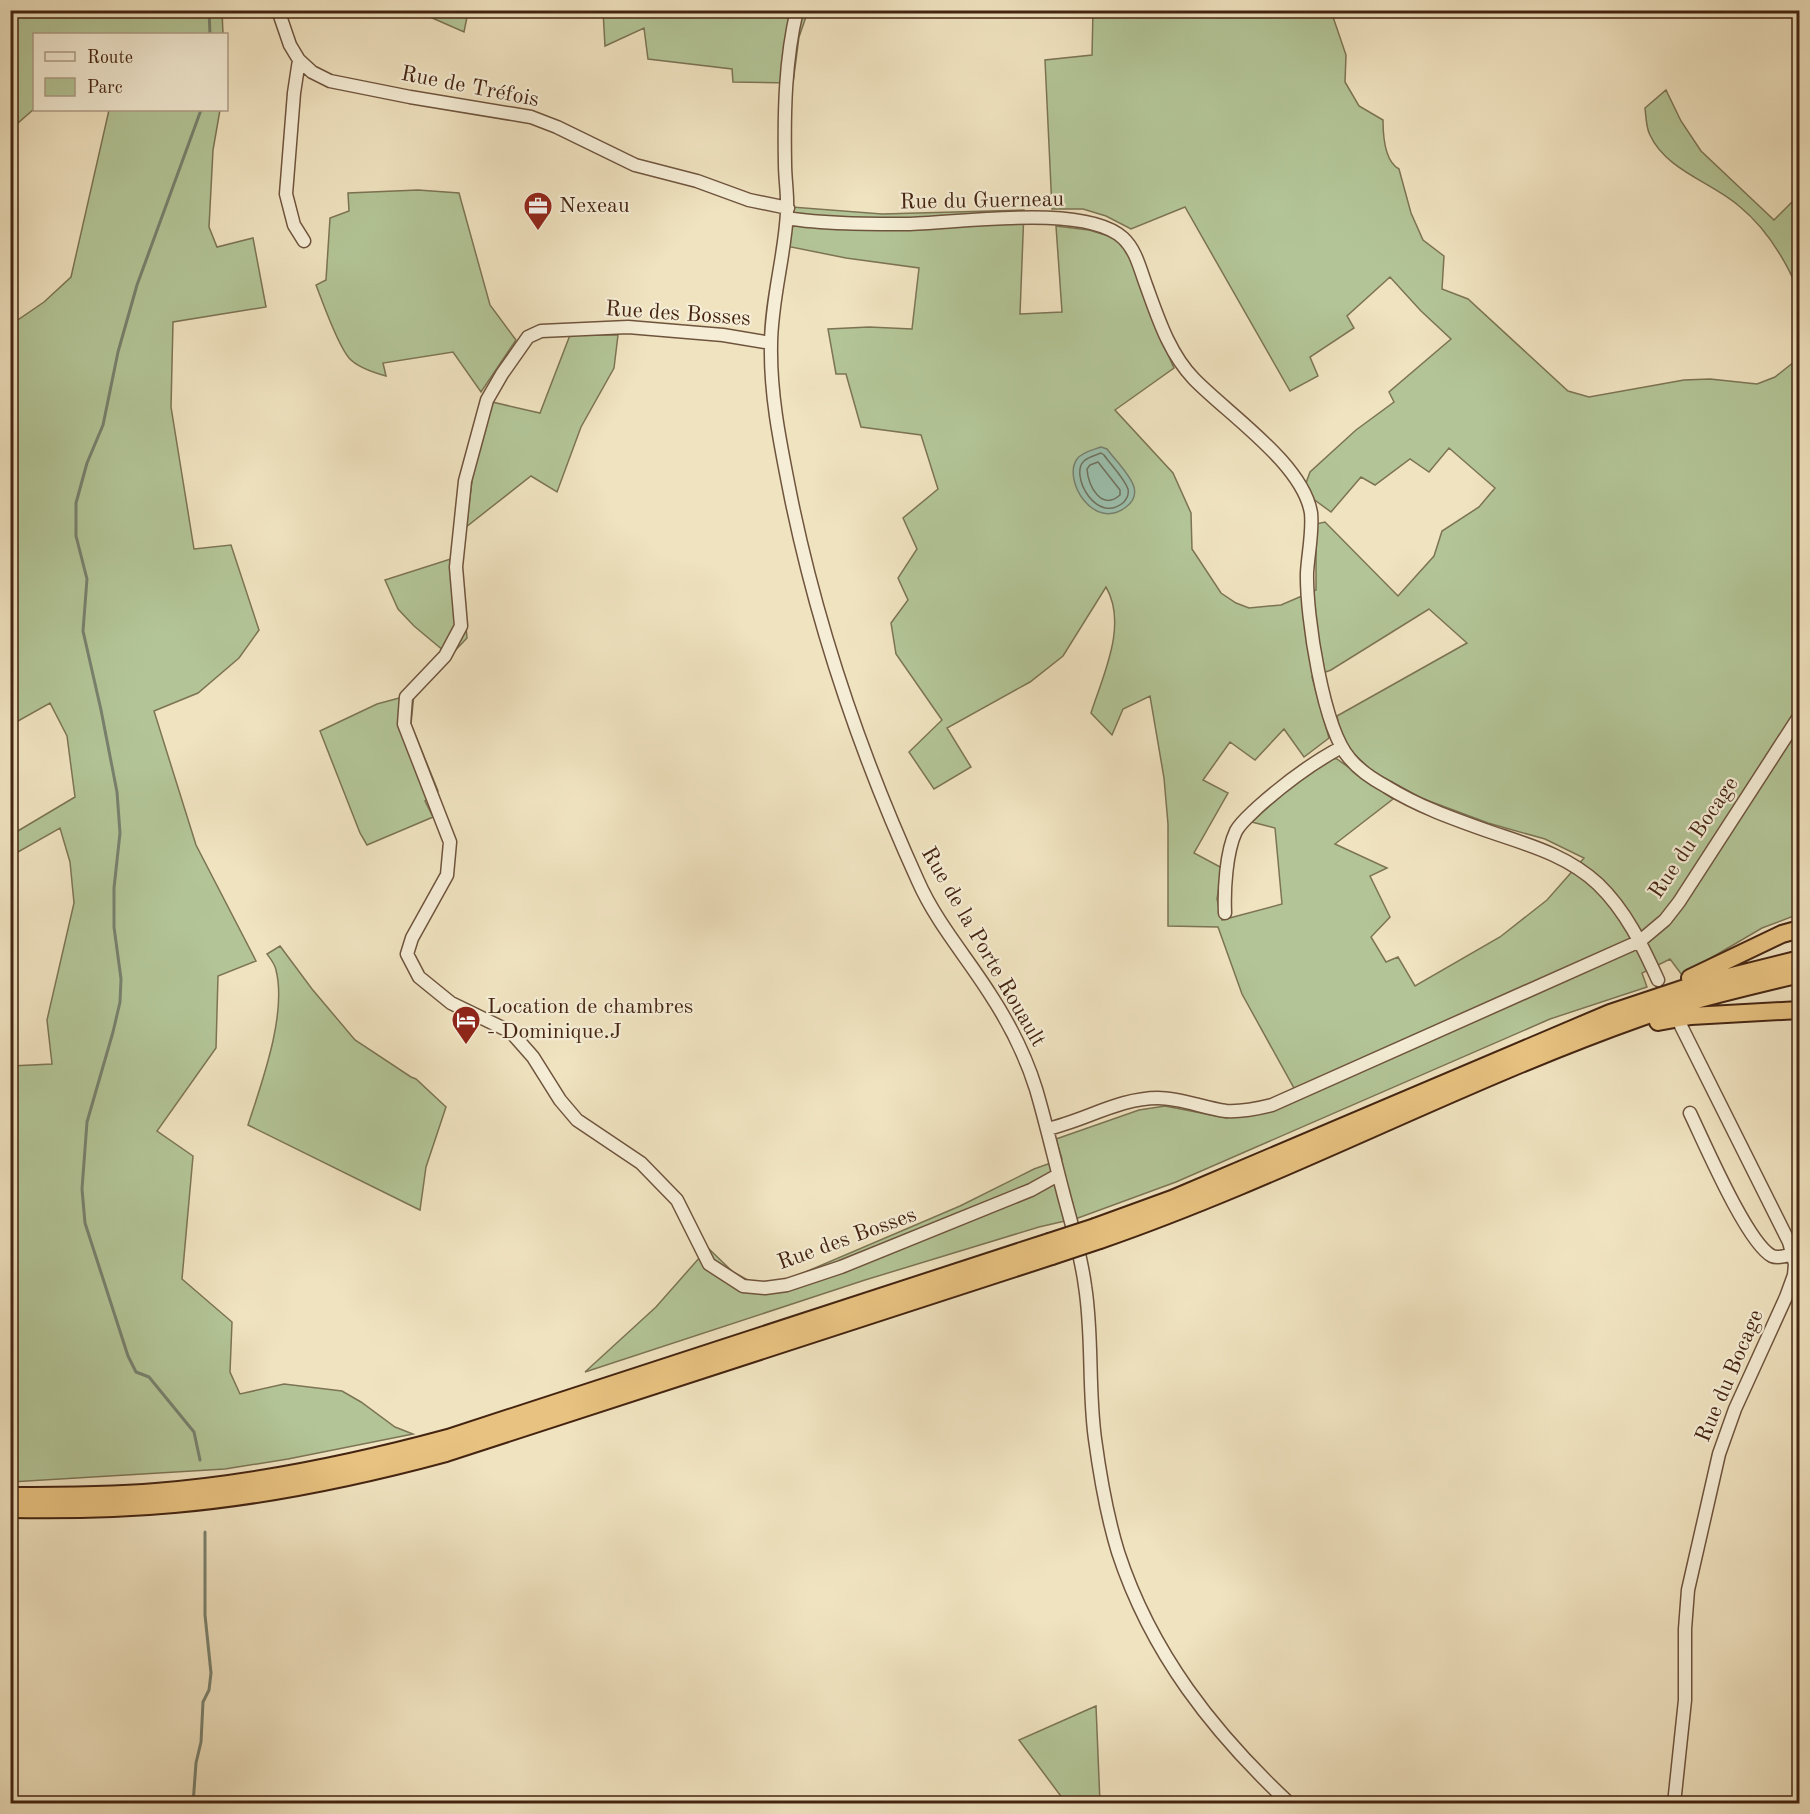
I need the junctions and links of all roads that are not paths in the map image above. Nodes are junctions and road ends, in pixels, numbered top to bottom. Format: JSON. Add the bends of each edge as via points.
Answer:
{"nodes":[{"id":1,"x":278,"y":10,"type":"edge"},
{"id":2,"x":797,"y":10,"type":"edge"},
{"id":3,"x":299,"y":60,"type":"junction"},
{"id":4,"x":787,"y":213,"type":"junction"},
{"id":5,"x":304,"y":241,"type":"dead end"},
{"id":6,"x":771,"y":343,"type":"junction"},
{"id":7,"x":1800,"y":715,"type":"edge"},
{"id":8,"x":1340,"y":748,"type":"junction"},
{"id":9,"x":1225,"y":913,"type":"dead end"},
{"id":10,"x":1800,"y":928,"type":"edge"},
{"id":11,"x":1640,"y":941,"type":"junction"},
{"id":12,"x":1800,"y":959,"type":"edge"},
{"id":13,"x":1800,"y":974,"type":"edge"},
{"id":14,"x":1658,"y":980,"type":"dead end"},
{"id":15,"x":1799,"y":1010,"type":"edge"},
{"id":16,"x":1610,"y":1013,"type":"junction"},
{"id":17,"x":1681,"y":1026,"type":"dead end"},
{"id":18,"x":1590,"y":1036,"type":"junction"},
{"id":19,"x":1690,"y":1113,"type":"dead end"},
{"id":20,"x":1047,"y":1129,"type":"junction"},
{"id":21,"x":1058,"y":1175,"type":"junction"},
{"id":22,"x":1097,"y":1234,"type":"junction"},
{"id":23,"x":1050,"y":1249,"type":"junction"},
{"id":24,"x":1797,"y":1252,"type":"edge"},
{"id":25,"x":10,"y":1496,"type":"edge"},
{"id":26,"x":10,"y":1509,"type":"edge"},
{"id":27,"x":1290,"y":1803,"type":"edge"},
{"id":28,"x":1674,"y":1803,"type":"edge"}],
"edges":[{"from":1,"to":3,"type":"street","name":"Rue de Tréfois"},
{"from":2,"to":4,"type":"street","name":"Rue de la Porte Rouault","via":[[787,69]]},
{"from":3,"to":4,"type":"street","name":"Rue de Tréfois","via":[[330,81],[531,117],[635,165],[697,181]]},
{"from":3,"to":5,"type":"street","via":[[286,194],[294,225]]},
{"from":4,"to":6,"type":"street","name":"Rue de la Porte Rouault"},
{"from":4,"to":8,"type":"street","name":"Rue du Guerneau","via":[[907,224],[1070,219],[1096,223],[1121,235],[1132,248],[1165,336],[1183,366],[1269,449],[1297,480],[1306,497],[1311,515],[1308,618]]},
{"from":6,"to":20,"type":"street","name":"Rue de la Porte Rouault","via":[[775,412],[798,529],[815,603],[851,713],[920,887],[992,996],[1016,1040]]},
{"from":6,"to":21,"type":"street","name":"Rue des Bosses","via":[[628,327],[541,331],[524,341],[502,374],[487,400],[465,481],[456,567],[461,626],[445,656],[406,697],[404,724],[450,842],[447,874],[407,954],[419,977],[451,1003],[511,1032],[577,1120],[641,1163],[677,1200],[709,1264],[743,1286],[787,1285],[841,1267],[1031,1190]]},
{"from":7,"to":11,"type":"street","name":"Rue du Bocage","via":[[1679,903]]},
{"from":8,"to":9,"type":"street","via":[[1316,760],[1279,789],[1236,831],[1224,883]]},
{"from":8,"to":11,"type":"street","via":[[1371,778],[1414,804],[1566,861],[1599,885]]},
{"from":10,"to":16,"type":"highway","via":[[1701,974],[1632,998]]},
{"from":11,"to":14,"type":"street"},
{"from":11,"to":20,"type":"street","name":"Rue du Bocage","via":[[1272,1105],[1226,1111],[1157,1098],[1129,1102]]},
{"from":12,"to":16,"type":"highway","via":[[1688,987]]},
{"from":13,"to":18,"type":"highway","via":[[1700,999]]},
{"from":15,"to":18,"type":"highway","via":[[1691,1016]]},
{"from":16,"to":22,"type":"highway","via":[[1172,1198]]},
{"from":17,"to":24,"type":"street"},
{"from":18,"to":22,"type":"highway","via":[[1178,1211]]},
{"from":19,"to":24,"type":"street","via":[[1735,1207],[1764,1249],[1777,1257]]},
{"from":20,"to":21,"type":"street","name":"Rue de la Porte Rouault"},
{"from":21,"to":27,"type":"street","name":"Rue de la Porte Rouault","via":[[1084,1278],[1094,1437],[1116,1546],[1126,1576],[1188,1693],[1255,1771]]},
{"from":22,"to":23,"type":"highway","bridge":true},
{"from":23,"to":25,"type":"highway","via":[[390,1454],[194,1488]]},
{"from":23,"to":26,"type":"highway","via":[[406,1464],[271,1492],[175,1504]]},
{"from":24,"to":28,"type":"street","name":"Rue du Bocage","via":[[1786,1297],[1719,1454],[1688,1590],[1685,1700]]}]}
